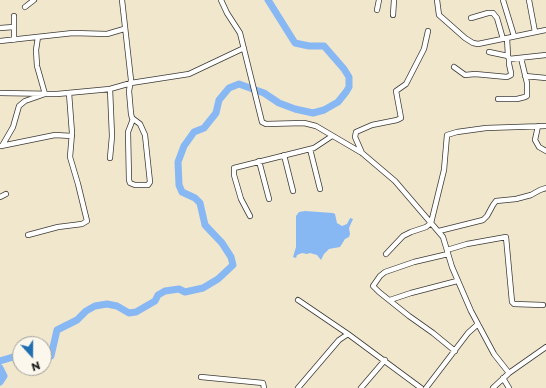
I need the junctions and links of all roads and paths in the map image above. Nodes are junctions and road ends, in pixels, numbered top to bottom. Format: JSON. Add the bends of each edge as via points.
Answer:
{"nodes":[{"id":1,"x":34,"y":0,"type":"edge"},
{"id":2,"x":122,"y":0,"type":"edge"},
{"id":3,"x":220,"y":0,"type":"edge"},
{"id":4,"x":378,"y":0,"type":"edge"},
{"id":5,"x":394,"y":0,"type":"edge"},
{"id":6,"x":437,"y":0,"type":"edge"},
{"id":7,"x":503,"y":0,"type":"edge"},
{"id":8,"x":529,"y":0,"type":"edge"},
{"id":9,"x":25,"y":7,"type":"dead end"},
{"id":10,"x":377,"y":10,"type":"dead end"},
{"id":11,"x":393,"y":15,"type":"dead end"},
{"id":12,"x":14,"y":16,"type":"dead end"},
{"id":13,"x":471,"y":18,"type":"dead end"},
{"id":14,"x":0,"y":28,"type":"edge"},
{"id":15,"x":14,"y":28,"type":"junction"},
{"id":16,"x":124,"y":29,"type":"junction"},
{"id":17,"x":546,"y":30,"type":"edge"},
{"id":18,"x":428,"y":31,"type":"dead end"},
{"id":19,"x":535,"y":32,"type":"junction"},
{"id":20,"x":514,"y":36,"type":"junction"},
{"id":21,"x":38,"y":38,"type":"junction"},
{"id":22,"x":505,"y":38,"type":"junction"},
{"id":23,"x":14,"y":40,"type":"junction"},
{"id":24,"x":0,"y":41,"type":"edge"},
{"id":25,"x":244,"y":48,"type":"junction"},
{"id":26,"x":489,"y":52,"type":"dead end"},
{"id":27,"x":546,"y":55,"type":"edge"},
{"id":28,"x":508,"y":58,"type":"junction"},
{"id":29,"x":522,"y":58,"type":"junction"},
{"id":30,"x":454,"y":66,"type":"dead end"},
{"id":31,"x":525,"y":76,"type":"junction"},
{"id":32,"x":546,"y":78,"type":"edge"},
{"id":33,"x":131,"y":83,"type":"junction"},
{"id":34,"x":110,"y":89,"type":"junction"},
{"id":35,"x":0,"y":93,"type":"edge"},
{"id":36,"x":45,"y":93,"type":"junction"},
{"id":37,"x":69,"y":94,"type":"junction"},
{"id":38,"x":498,"y":99,"type":"dead end"},
{"id":39,"x":133,"y":118,"type":"junction"},
{"id":40,"x":538,"y":126,"type":"junction"},
{"id":41,"x":546,"y":126,"type":"edge"},
{"id":42,"x":72,"y":136,"type":"junction"},
{"id":43,"x":332,"y":136,"type":"junction"},
{"id":44,"x":1,"y":146,"type":"edge"},
{"id":45,"x":310,"y":149,"type":"junction"},
{"id":46,"x":546,"y":151,"type":"edge"},
{"id":47,"x":362,"y":153,"type":"junction"},
{"id":48,"x":284,"y":155,"type":"junction"},
{"id":49,"x":110,"y":158,"type":"dead end"},
{"id":50,"x":259,"y":162,"type":"junction"},
{"id":51,"x":546,"y":188,"type":"edge"},
{"id":52,"x":320,"y":189,"type":"dead end"},
{"id":53,"x":293,"y":191,"type":"dead end"},
{"id":54,"x":6,"y":194,"type":"dead end"},
{"id":55,"x":0,"y":197,"type":"edge"},
{"id":56,"x":268,"y":199,"type":"dead end"},
{"id":57,"x":250,"y":216,"type":"dead end"},
{"id":58,"x":432,"y":223,"type":"junction"},
{"id":59,"x":439,"y":231,"type":"junction"},
{"id":60,"x":28,"y":235,"type":"dead end"},
{"id":61,"x":447,"y":252,"type":"junction"},
{"id":62,"x":386,"y":254,"type":"dead end"},
{"id":63,"x":457,"y":281,"type":"junction"},
{"id":64,"x":298,"y":300,"type":"dead end"},
{"id":65,"x":390,"y":300,"type":"junction"},
{"id":66,"x":543,"y":305,"type":"dead end"},
{"id":67,"x":478,"y":324,"type":"junction"},
{"id":68,"x":348,"y":334,"type":"junction"},
{"id":69,"x":546,"y":347,"type":"edge"},
{"id":70,"x":455,"y":350,"type":"junction"},
{"id":71,"x":385,"y":360,"type":"junction"},
{"id":72,"x":509,"y":373,"type":"junction"},
{"id":73,"x":201,"y":377,"type":"dead end"},
{"id":74,"x":503,"y":378,"type":"junction"},
{"id":75,"x":264,"y":388,"type":"edge"},
{"id":76,"x":298,"y":388,"type":"edge"},
{"id":77,"x":361,"y":388,"type":"edge"},
{"id":78,"x":422,"y":388,"type":"edge"},
{"id":79,"x":426,"y":388,"type":"edge"},
{"id":80,"x":493,"y":388,"type":"edge"},
{"id":81,"x":508,"y":388,"type":"edge"}],
"edges":[{"from":1,"to":9,"type":"street"},
{"from":2,"to":16,"type":"street"},
{"from":3,"to":25,"type":"street","via":[[237,27]]},
{"from":4,"to":10,"type":"street"},
{"from":5,"to":11,"type":"street"},
{"from":6,"to":22,"type":"street","via":[[439,15],[471,42],[478,44]]},
{"from":7,"to":20,"type":"street"},
{"from":8,"to":19,"type":"street"},
{"from":12,"to":15,"type":"street"},
{"from":13,"to":22,"type":"street","via":[[493,13]]},
{"from":14,"to":15,"type":"street"},
{"from":15,"to":23,"type":"street"},
{"from":16,"to":21,"type":"street","via":[[107,34],[73,33]]},
{"from":16,"to":33,"type":"street"},
{"from":17,"to":19,"type":"street"},
{"from":18,"to":47,"type":"street","via":[[424,49],[406,84],[396,91],[400,118],[356,132],[355,137]]},
{"from":19,"to":20,"type":"street"},
{"from":20,"to":22,"type":"street"},
{"from":21,"to":23,"type":"street"},
{"from":21,"to":36,"type":"street","via":[[36,66]]},
{"from":22,"to":28,"type":"street"},
{"from":23,"to":24,"type":"street"},
{"from":25,"to":33,"type":"street","via":[[189,74]]},
{"from":25,"to":43,"type":"street","via":[[263,123],[312,125]]},
{"from":26,"to":28,"type":"street"},
{"from":27,"to":29,"type":"street"},
{"from":28,"to":29,"type":"street"},
{"from":28,"to":30,"type":"street","via":[[511,75],[507,77],[465,75]]},
{"from":29,"to":31,"type":"street"},
{"from":31,"to":32,"type":"street"},
{"from":31,"to":38,"type":"street","via":[[528,91],[526,97]]},
{"from":33,"to":34,"type":"street"},
{"from":33,"to":39,"type":"street","via":[[129,91]]},
{"from":34,"to":37,"type":"street"},
{"from":34,"to":49,"type":"street"},
{"from":35,"to":36,"type":"street"},
{"from":36,"to":37,"type":"street"},
{"from":36,"to":44,"type":"street","via":[[20,106]]},
{"from":37,"to":42,"type":"street"},
{"from":39,"to":39,"type":"street","via":[[128,132],[129,180],[135,185],[148,185],[150,182],[145,135],[140,124]]},
{"from":40,"to":41,"type":"street"},
{"from":40,"to":46,"type":"street","via":[[535,140],[539,147]]},
{"from":40,"to":58,"type":"street","via":[[481,128],[447,135],[444,170]]},
{"from":42,"to":44,"type":"street","via":[[55,135]]},
{"from":42,"to":60,"type":"street","via":[[70,157],[86,222]]},
{"from":43,"to":45,"type":"street"},
{"from":43,"to":47,"type":"street"},
{"from":45,"to":48,"type":"street"},
{"from":45,"to":52,"type":"street"},
{"from":47,"to":58,"type":"street","via":[[395,181]]},
{"from":48,"to":50,"type":"street"},
{"from":48,"to":53,"type":"street"},
{"from":50,"to":56,"type":"street"},
{"from":50,"to":57,"type":"street","via":[[237,166],[234,169],[241,199]]},
{"from":51,"to":59,"type":"street","via":[[516,199],[496,201],[483,220]]},
{"from":54,"to":55,"type":"street"},
{"from":58,"to":59,"type":"street"},
{"from":58,"to":62,"type":"street","via":[[426,228],[403,236]]},
{"from":59,"to":61,"type":"street"},
{"from":61,"to":63,"type":"street"},
{"from":61,"to":65,"type":"street","via":[[383,273],[374,286]]},
{"from":61,"to":66,"type":"street","via":[[467,244],[506,236],[512,303]]},
{"from":63,"to":65,"type":"street"},
{"from":63,"to":67,"type":"street"},
{"from":64,"to":68,"type":"street"},
{"from":65,"to":70,"type":"street"},
{"from":67,"to":70,"type":"street"},
{"from":67,"to":72,"type":"street","via":[[494,354]]},
{"from":68,"to":71,"type":"street"},
{"from":68,"to":76,"type":"street","via":[[339,340]]},
{"from":69,"to":72,"type":"street"},
{"from":70,"to":79,"type":"street"},
{"from":71,"to":77,"type":"street"},
{"from":71,"to":78,"type":"street"},
{"from":72,"to":74,"type":"street"},
{"from":73,"to":75,"type":"street","via":[[263,383]]},
{"from":74,"to":80,"type":"street"},
{"from":74,"to":81,"type":"street"}]}
